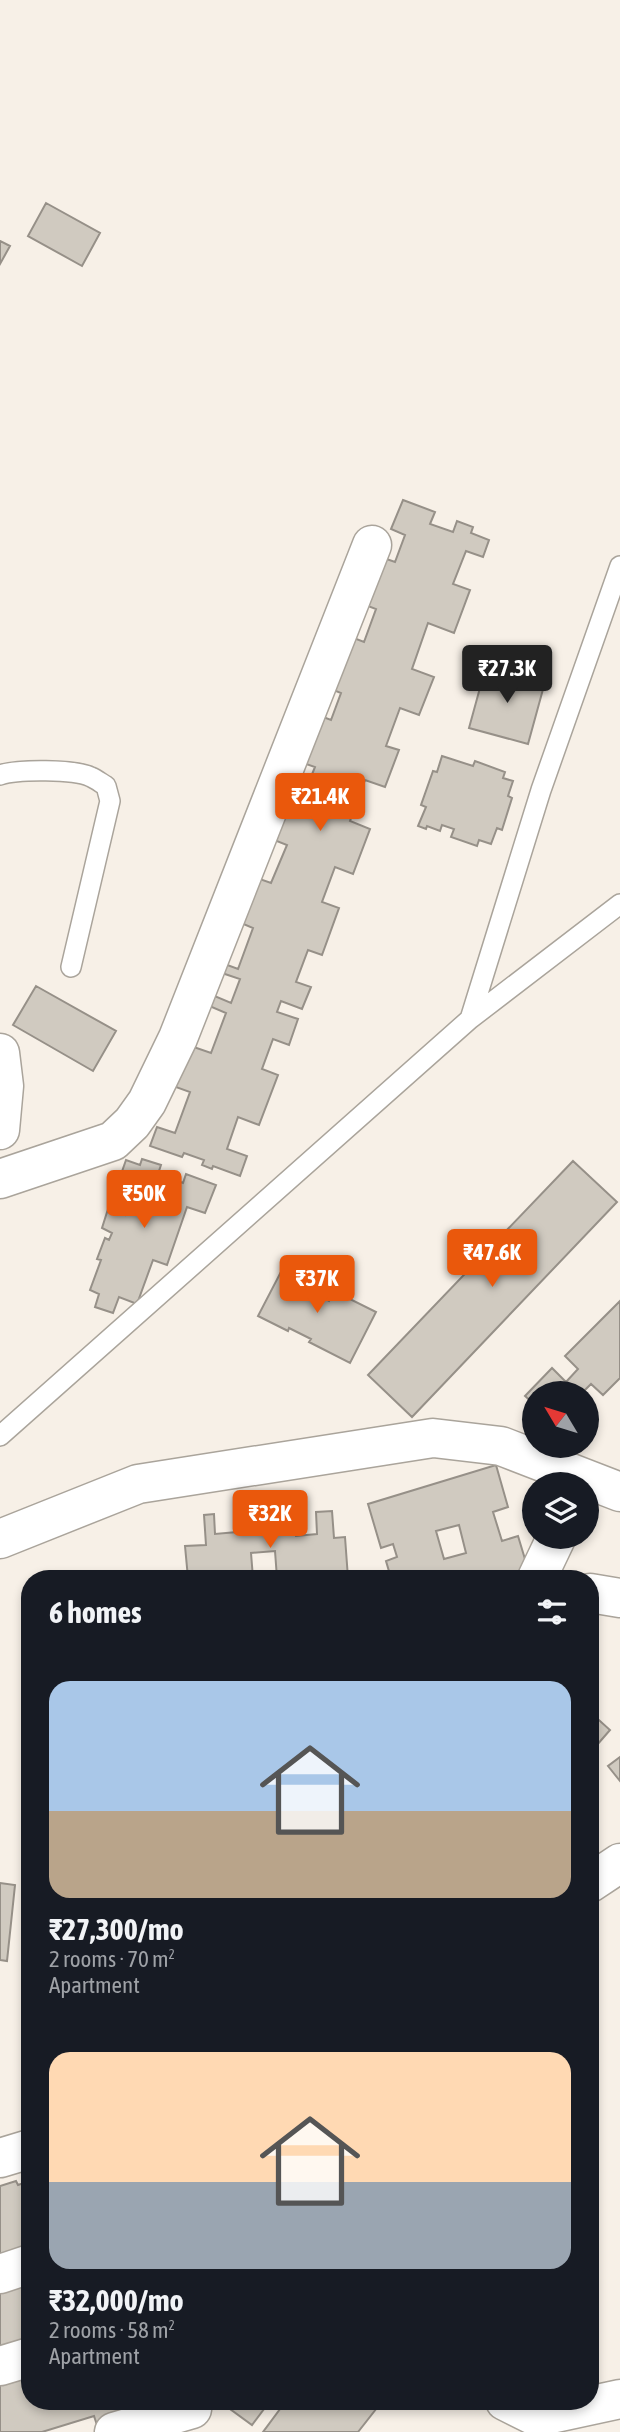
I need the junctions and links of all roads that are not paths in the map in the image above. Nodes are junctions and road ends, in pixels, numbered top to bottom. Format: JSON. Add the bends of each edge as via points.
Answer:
{"nodes":[{"id":1,"x":372,"y":544,"type":"dead end"},
{"id":2,"x":620,"y":566,"type":"edge"},
{"id":3,"x":0,"y":775,"type":"edge"},
{"id":4,"x":620,"y":904,"type":"edge"},
{"id":5,"x":71,"y":967,"type":"dead end"},
{"id":6,"x":470,"y":1019,"type":"junction"},
{"id":7,"x":0,"y":1053,"type":"edge"},
{"id":8,"x":0,"y":1130,"type":"edge"},
{"id":9,"x":0,"y":1179,"type":"edge"},
{"id":10,"x":0,"y":1436,"type":"edge"},
{"id":11,"x":561,"y":1472,"type":"edge"},
{"id":12,"x":599,"y":1486,"type":"edge"},
{"id":13,"x":620,"y":1492,"type":"edge"},
{"id":14,"x":0,"y":1539,"type":"edge"},
{"id":15,"x":550,"y":1549,"type":"edge"},
{"id":16,"x":541,"y":1570,"type":"edge"},
{"id":17,"x":599,"y":1594,"type":"edge"},
{"id":18,"x":620,"y":1598,"type":"edge"},
{"id":19,"x":620,"y":1863,"type":"edge"},
{"id":20,"x":599,"y":1877,"type":"edge"},
{"id":21,"x":21,"y":2152,"type":"edge"},
{"id":22,"x":0,"y":2158,"type":"edge"},
{"id":23,"x":21,"y":2267,"type":"edge"},
{"id":24,"x":0,"y":2274,"type":"edge"},
{"id":25,"x":21,"y":2360,"type":"edge"},
{"id":26,"x":0,"y":2366,"type":"edge"},
{"id":27,"x":620,"y":2399,"type":"edge"},
{"id":28,"x":599,"y":2404,"type":"edge"},
{"id":29,"x":523,"y":2410,"type":"edge"},
{"id":30,"x":569,"y":2410,"type":"edge"},
{"id":31,"x":198,"y":2414,"type":"edge"},
{"id":32,"x":114,"y":2432,"type":"edge"}],
"edges":[{"from":1,"to":9,"type":"street","via":[[178,1038],[147,1102],[113,1141]]},
{"from":2,"to":6,"type":"lane","via":[[541,789]]},
{"from":3,"to":5,"type":"lane","via":[[13,771],[73,773],[106,786],[110,801]]},
{"from":4,"to":6,"type":"lane"},
{"from":6,"to":10,"type":"lane"},
{"from":7,"to":8,"type":"street","via":[[4,1086]]},
{"from":11,"to":14,"type":"street","via":[[501,1446],[433,1438],[138,1484]]},
{"from":12,"to":13,"type":"street"},
{"from":15,"to":16,"type":"street"},
{"from":17,"to":18,"type":"street"},
{"from":19,"to":20,"type":"street"},
{"from":21,"to":22,"type":"street"},
{"from":23,"to":24,"type":"street"},
{"from":25,"to":26,"type":"street"},
{"from":27,"to":28,"type":"street"},
{"from":29,"to":30,"type":"street","via":[[537,2417]]},
{"from":31,"to":32,"type":"street"}]}
